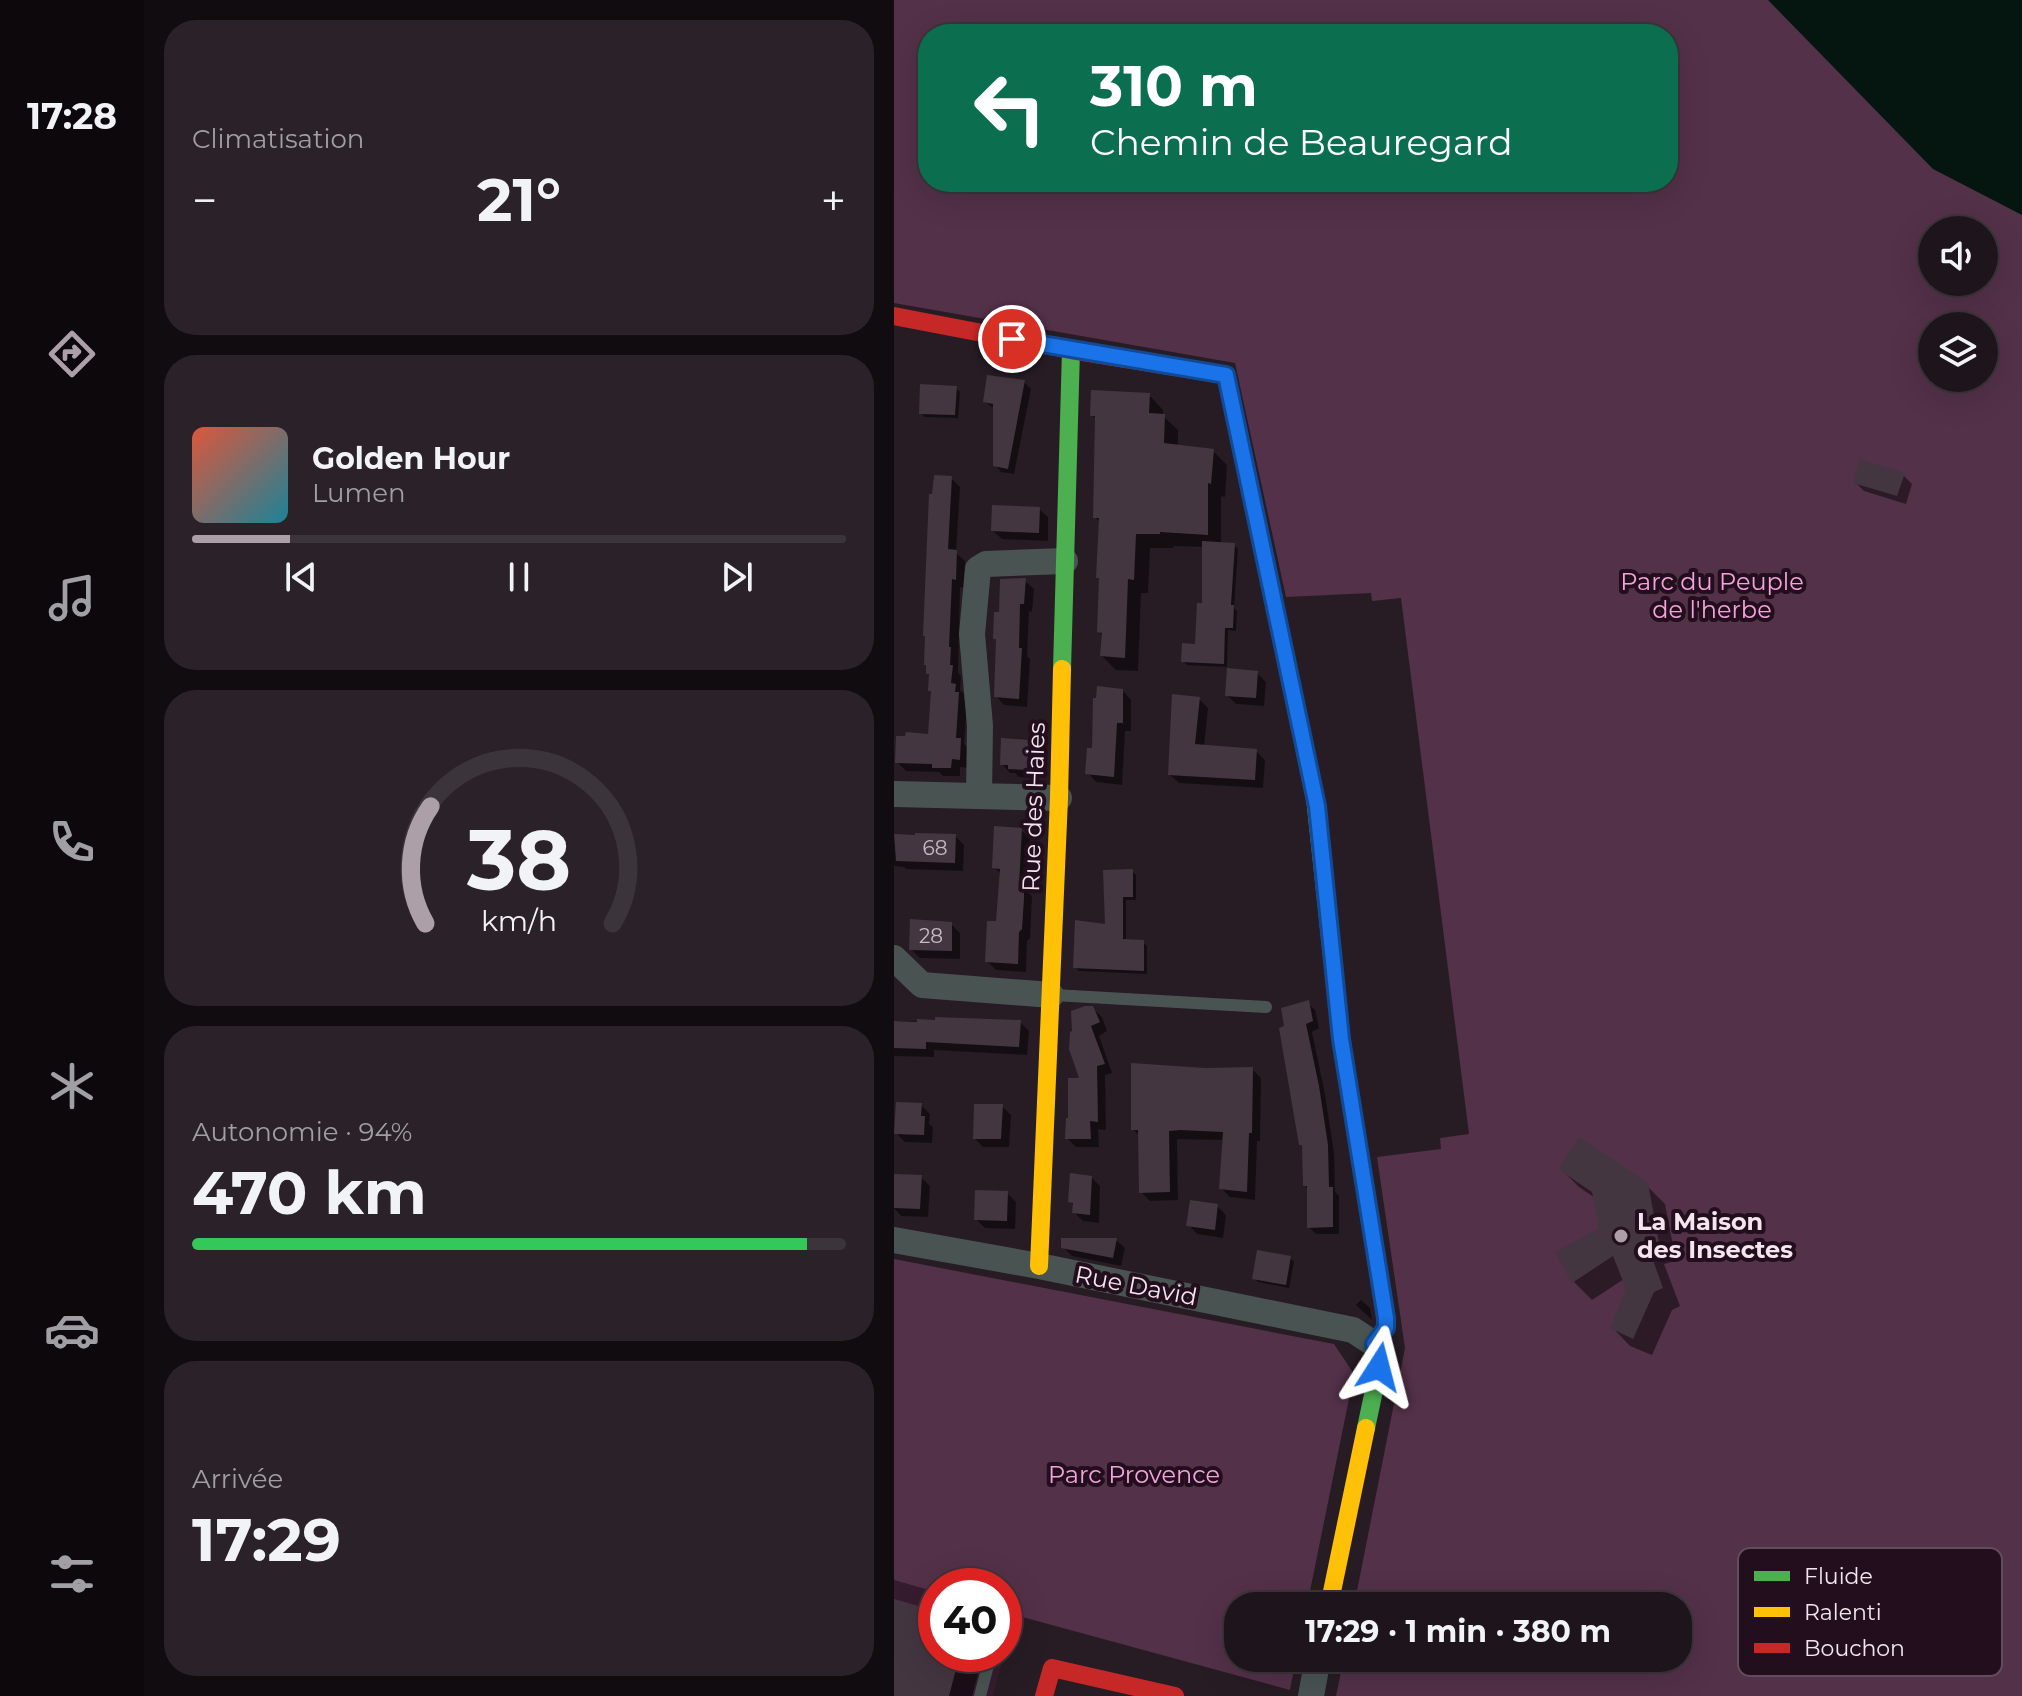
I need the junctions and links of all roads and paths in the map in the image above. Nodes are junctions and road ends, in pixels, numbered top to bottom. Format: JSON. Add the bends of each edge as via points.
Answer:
{"nodes":[{"id":1,"x":894,"y":316,"type":"edge"},
{"id":2,"x":1071,"y":350,"type":"junction"},
{"id":3,"x":1065,"y":561,"type":"junction"},
{"id":4,"x":894,"y":794,"type":"edge"},
{"id":5,"x":979,"y":796,"type":"junction"},
{"id":6,"x":1059,"y":798,"type":"junction"},
{"id":7,"x":894,"y":958,"type":"edge"},
{"id":8,"x":1051,"y":995,"type":"junction"},
{"id":9,"x":1266,"y":1007,"type":"dead end"},
{"id":10,"x":894,"y":1240,"type":"edge"},
{"id":11,"x":1039,"y":1266,"type":"junction"},
{"id":12,"x":1374,"y":1344,"type":"junction"},
{"id":13,"x":1332,"y":1592,"type":"edge"},
{"id":14,"x":986,"y":1672,"type":"edge"},
{"id":15,"x":1315,"y":1672,"type":"edge"},
{"id":16,"x":980,"y":1696,"type":"edge"},
{"id":17,"x":1044,"y":1696,"type":"edge"},
{"id":18,"x":1175,"y":1696,"type":"edge"},
{"id":19,"x":1311,"y":1696,"type":"edge"}],
"edges":[{"from":1,"to":2,"type":"street"},
{"from":2,"to":3,"type":"street","name":"Rue des Haies"},
{"from":2,"to":12,"type":"street","via":[[1226,375],[1317,806],[1341,1039],[1386,1318],[1386,1328]]},
{"from":3,"to":5,"type":"street","via":[[986,564],[978,569],[972,634],[980,726]]},
{"from":3,"to":6,"type":"street","name":"Rue des Haies"},
{"from":4,"to":5,"type":"street"},
{"from":5,"to":6,"type":"street"},
{"from":6,"to":8,"type":"street","name":"Rue des Haies"},
{"from":7,"to":8,"type":"street","via":[[922,985]]},
{"from":8,"to":9,"type":"lane"},
{"from":8,"to":11,"type":"street","name":"Rue des Haies"},
{"from":10,"to":11,"type":"street","name":"Rue David"},
{"from":11,"to":12,"type":"street","name":"Rue David","via":[[1353,1330]]},
{"from":12,"to":13,"type":"street","via":[[1379,1367]]},
{"from":14,"to":16,"type":"lane"},
{"from":15,"to":19,"type":"street"},
{"from":17,"to":18,"type":"street","via":[[1052,1668]]}]}
